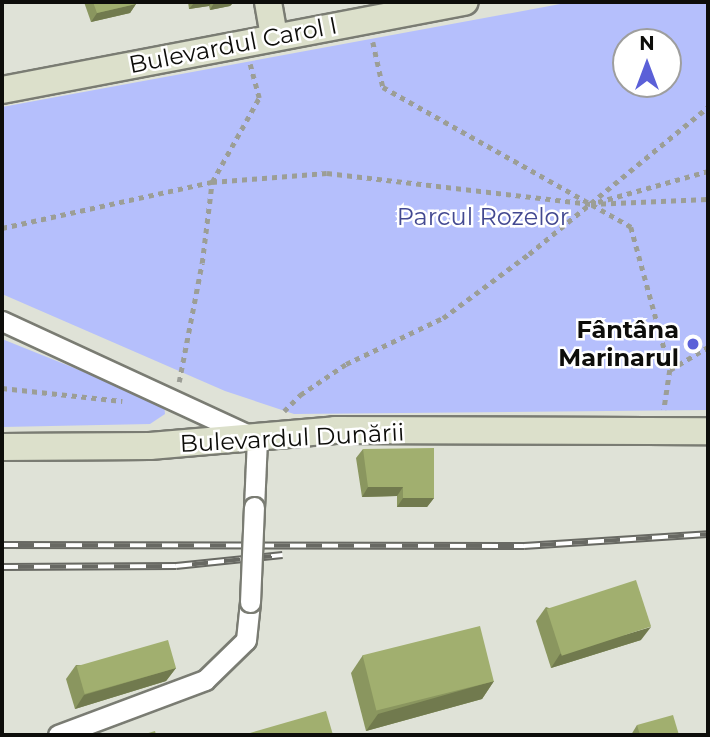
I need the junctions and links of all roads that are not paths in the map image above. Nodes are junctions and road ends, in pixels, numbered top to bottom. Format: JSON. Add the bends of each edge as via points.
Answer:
{"nodes":[{"id":1,"x":268,"y":2,"type":"edge"},
{"id":2,"x":465,"y":2,"type":"edge"},
{"id":3,"x":274,"y":37,"type":"junction"},
{"id":4,"x":2,"y":90,"type":"edge"},
{"id":5,"x":2,"y":321,"type":"edge"},
{"id":6,"x":708,"y":431,"type":"edge"},
{"id":7,"x":257,"y":439,"type":"junction"},
{"id":8,"x":2,"y":447,"type":"edge"},
{"id":9,"x":58,"y":735,"type":"edge"}],
"edges":[{"from":1,"to":3,"type":"street"},
{"from":2,"to":3,"type":"street","name":"Bulevardul Carol I"},
{"from":3,"to":4,"type":"street","name":"Bulevardul Carol I"},
{"from":5,"to":7,"type":"street"},
{"from":6,"to":7,"type":"street","name":"Bulevardul Dunării","via":[[335,430]]},
{"from":7,"to":8,"type":"street","name":"Bulevardul Dunării"},
{"from":7,"to":9,"type":"street","bridge":true,"via":[[246,640],[205,680]]}]}
